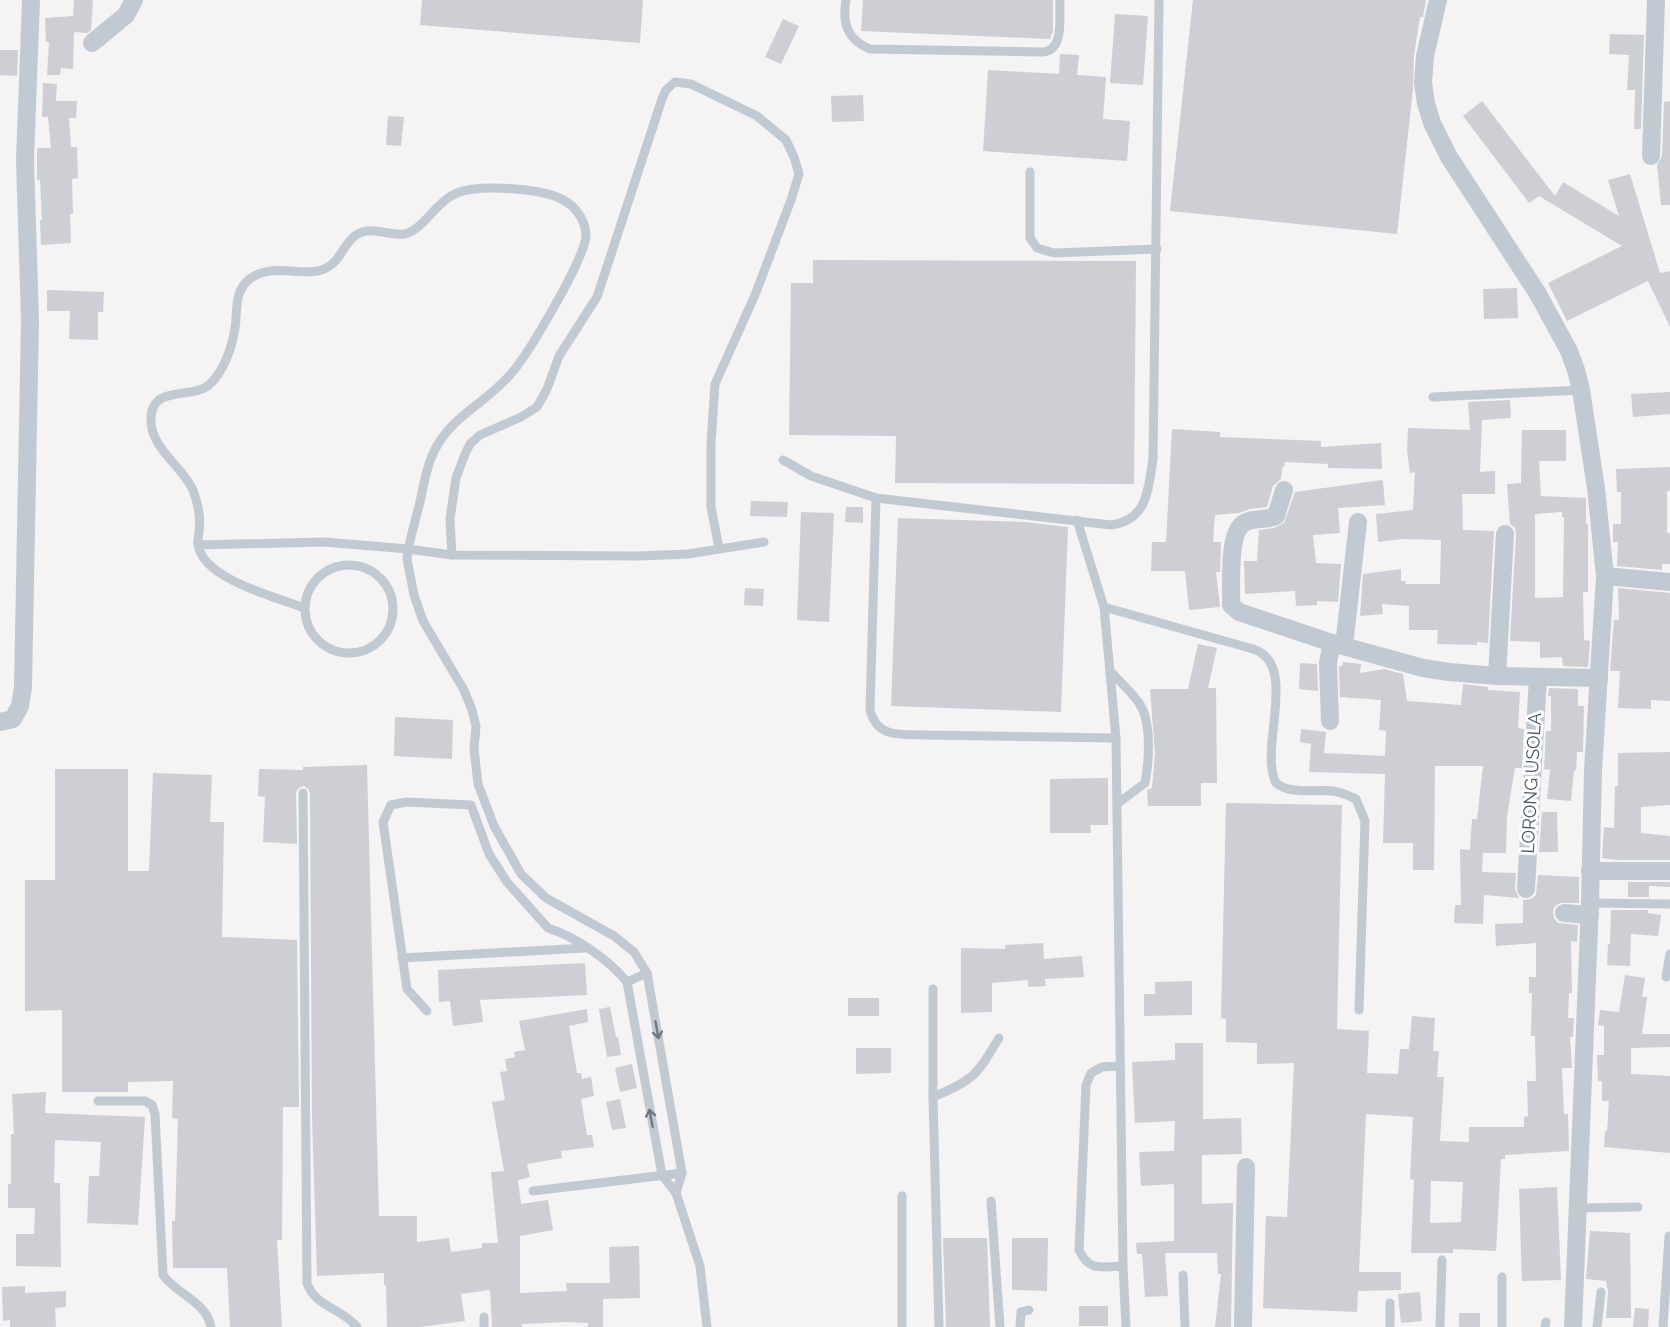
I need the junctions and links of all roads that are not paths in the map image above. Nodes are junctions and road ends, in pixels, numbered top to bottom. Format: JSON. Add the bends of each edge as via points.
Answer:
{"nodes":[{"id":1,"x":31,"y":0,"type":"edge"},
{"id":2,"x":134,"y":0,"type":"edge"},
{"id":3,"x":846,"y":0,"type":"edge"},
{"id":4,"x":1060,"y":0,"type":"edge"},
{"id":5,"x":1159,"y":0,"type":"edge"},
{"id":6,"x":1438,"y":0,"type":"edge"},
{"id":7,"x":1656,"y":0,"type":"edge"},
{"id":8,"x":92,"y":43,"type":"dead end"},
{"id":9,"x":1651,"y":156,"type":"dead end"},
{"id":10,"x":1030,"y":172,"type":"dead end"},
{"id":11,"x":1157,"y":249,"type":"junction"},
{"id":12,"x":1581,"y":390,"type":"junction"},
{"id":13,"x":1433,"y":397,"type":"dead end"},
{"id":14,"x":783,"y":460,"type":"dead end"},
{"id":15,"x":1284,"y":490,"type":"dead end"},
{"id":16,"x":876,"y":498,"type":"junction"},
{"id":17,"x":1077,"y":520,"type":"junction"},
{"id":18,"x":1358,"y":522,"type":"dead end"},
{"id":19,"x":1505,"y":534,"type":"dead end"},
{"id":20,"x":764,"y":542,"type":"dead end"},
{"id":21,"x":198,"y":545,"type":"junction"},
{"id":22,"x":719,"y":548,"type":"junction"},
{"id":23,"x":408,"y":549,"type":"junction"},
{"id":24,"x":452,"y":555,"type":"junction"},
{"id":25,"x":1605,"y":576,"type":"junction"},
{"id":26,"x":1670,"y":582,"type":"edge"},
{"id":27,"x":1104,"y":607,"type":"junction"},
{"id":28,"x":304,"y":608,"type":"junction"},
{"id":29,"x":1338,"y":645,"type":"junction"},
{"id":30,"x":1110,"y":671,"type":"junction"},
{"id":31,"x":1497,"y":675,"type":"junction"},
{"id":32,"x":1538,"y":677,"type":"junction"},
{"id":33,"x":1599,"y":678,"type":"junction"},
{"id":34,"x":1330,"y":721,"type":"dead end"},
{"id":35,"x":0,"y":722,"type":"edge"},
{"id":36,"x":1116,"y":738,"type":"junction"},
{"id":37,"x":303,"y":793,"type":"dead end"},
{"id":38,"x":1117,"y":804,"type":"junction"},
{"id":39,"x":1590,"y":871,"type":"junction"},
{"id":40,"x":1670,"y":871,"type":"edge"},
{"id":41,"x":1526,"y":889,"type":"dead end"},
{"id":42,"x":1670,"y":904,"type":"edge"},
{"id":43,"x":1590,"y":909,"type":"junction"},
{"id":44,"x":1564,"y":912,"type":"dead end"},
{"id":45,"x":586,"y":948,"type":"junction"},
{"id":46,"x":1670,"y":954,"type":"edge"},
{"id":47,"x":402,"y":958,"type":"junction"},
{"id":48,"x":647,"y":973,"type":"junction"},
{"id":49,"x":1666,"y":977,"type":"dead end"},
{"id":50,"x":627,"y":982,"type":"junction"},
{"id":51,"x":933,"y":989,"type":"dead end"},
{"id":52,"x":1359,"y":1010,"type":"dead end"},
{"id":53,"x":427,"y":1011,"type":"dead end"},
{"id":54,"x":999,"y":1038,"type":"dead end"},
{"id":55,"x":1120,"y":1066,"type":"junction"},
{"id":56,"x":933,"y":1097,"type":"junction"},
{"id":57,"x":98,"y":1101,"type":"dead end"},
{"id":58,"x":1246,"y":1167,"type":"dead end"},
{"id":59,"x":682,"y":1173,"type":"junction"},
{"id":60,"x":662,"y":1175,"type":"junction"},
{"id":61,"x":533,"y":1191,"type":"dead end"},
{"id":62,"x":676,"y":1193,"type":"junction"},
{"id":63,"x":902,"y":1196,"type":"dead end"},
{"id":64,"x":991,"y":1201,"type":"dead end"},
{"id":65,"x":1638,"y":1207,"type":"dead end"},
{"id":66,"x":1578,"y":1208,"type":"junction"},
{"id":67,"x":1669,"y":1236,"type":"edge"},
{"id":68,"x":1442,"y":1260,"type":"dead end"},
{"id":69,"x":1123,"y":1266,"type":"junction"},
{"id":70,"x":1183,"y":1275,"type":"dead end"},
{"id":71,"x":1502,"y":1277,"type":"dead end"},
{"id":72,"x":1600,"y":1292,"type":"dead end"},
{"id":73,"x":1390,"y":1304,"type":"dead end"},
{"id":74,"x":1029,"y":1310,"type":"dead end"},
{"id":75,"x":211,"y":1327,"type":"edge"},
{"id":76,"x":357,"y":1327,"type":"edge"},
{"id":77,"x":706,"y":1327,"type":"edge"},
{"id":78,"x":902,"y":1327,"type":"edge"},
{"id":79,"x":939,"y":1327,"type":"edge"},
{"id":80,"x":1000,"y":1327,"type":"edge"},
{"id":81,"x":1020,"y":1327,"type":"edge"},
{"id":82,"x":1126,"y":1327,"type":"edge"},
{"id":83,"x":1185,"y":1327,"type":"edge"},
{"id":84,"x":1244,"y":1327,"type":"edge"},
{"id":85,"x":1390,"y":1327,"type":"edge"},
{"id":86,"x":1440,"y":1327,"type":"edge"},
{"id":87,"x":1502,"y":1327,"type":"edge"},
{"id":88,"x":1573,"y":1327,"type":"edge"},
{"id":89,"x":1598,"y":1327,"type":"edge"},
{"id":90,"x":1664,"y":1327,"type":"edge"}],
"edges":[{"from":1,"to":35,"type":"street","via":[[26,160],[30,320],[24,687],[13,719]]},
{"from":2,"to":8,"type":"street","via":[[126,15]]},
{"from":3,"to":4,"type":"lane","via":[[844,11],[850,36],[870,49],[1042,52],[1058,44]]},
{"from":5,"to":11,"type":"lane"},
{"from":6,"to":12,"type":"street","via":[[1423,83],[1432,123],[1449,157],[1538,294],[1569,351]]},
{"from":7,"to":9,"type":"street"},
{"from":10,"to":11,"type":"lane","via":[[1030,238],[1037,248],[1054,254]]},
{"from":11,"to":17,"type":"lane","via":[[1153,459],[1148,491],[1143,507],[1121,523]]},
{"from":12,"to":13,"type":"lane"},
{"from":12,"to":25,"type":"street"},
{"from":14,"to":16,"type":"lane","via":[[811,476]]},
{"from":15,"to":29,"type":"street","via":[[1276,516],[1254,518],[1235,533],[1231,605],[1239,612]]},
{"from":16,"to":17,"type":"lane"},
{"from":16,"to":36,"type":"lane","via":[[870,710],[880,729],[900,734]]},
{"from":17,"to":27,"type":"lane"},
{"from":18,"to":29,"type":"street"},
{"from":19,"to":31,"type":"street"},
{"from":20,"to":22,"type":"lane"},
{"from":21,"to":23,"type":"lane","via":[[324,542]]},
{"from":21,"to":23,"type":"lane","via":[[197,499],[158,443],[151,413],[167,395],[198,390],[215,378],[229,354],[237,296],[249,279],[282,269],[317,271],[329,267],[357,234],[370,230],[405,234],[458,193],[479,188],[514,190],[564,200],[581,218],[586,237],[566,285],[509,377],[455,422],[440,440],[424,479]]},
{"from":21,"to":28,"type":"lane","via":[[205,559],[225,578]]},
{"from":22,"to":24,"type":"lane","via":[[639,556]]},
{"from":22,"to":24,"type":"lane","via":[[711,507],[715,384],[755,295],[799,174],[786,140],[758,116],[692,84],[675,82],[662,99],[597,297],[559,356],[537,407],[480,435],[465,454],[456,478],[450,519]]},
{"from":23,"to":24,"type":"lane"},
{"from":23,"to":48,"type":"lane","via":[[414,595],[423,621],[472,710],[478,784],[498,834],[521,874],[546,898],[614,936],[634,952]]},
{"from":25,"to":26,"type":"street"},
{"from":25,"to":33,"type":"street"},
{"from":27,"to":30,"type":"lane"},
{"from":27,"to":52,"type":"lane","via":[[1263,652],[1271,660],[1276,676],[1271,766],[1276,783],[1287,790],[1336,791],[1348,795],[1356,800],[1365,821]]},
{"from":28,"to":28,"type":"lane","via":[[315,579],[342,564],[372,570],[392,594],[394,609],[391,625],[382,638],[356,653],[325,647],[306,623]]},
{"from":29,"to":31,"type":"street","via":[[1424,668]]},
{"from":29,"to":34,"type":"street","via":[[1328,663]]},
{"from":30,"to":36,"type":"lane"},
{"from":30,"to":38,"type":"lane","via":[[1139,702],[1148,729],[1145,783]]},
{"from":31,"to":32,"type":"street"},
{"from":32,"to":33,"type":"street"},
{"from":32,"to":41,"type":"street","name":"LORONG USOLA"},
{"from":33,"to":39,"type":"street"},
{"from":36,"to":38,"type":"lane"},
{"from":37,"to":76,"type":"lane","via":[[307,1283],[315,1298],[348,1317]]},
{"from":38,"to":55,"type":"lane"},
{"from":39,"to":40,"type":"street"},
{"from":39,"to":43,"type":"street"},
{"from":42,"to":43,"type":"lane"},
{"from":43,"to":44,"type":"street"},
{"from":43,"to":66,"type":"street"},
{"from":45,"to":47,"type":"lane"},
{"from":45,"to":47,"type":"lane","via":[[548,928],[507,882],[489,854],[471,805],[406,802],[391,805],[383,822]]},
{"from":45,"to":50,"type":"lane","via":[[607,961]]},
{"from":46,"to":49,"type":"lane"},
{"from":47,"to":53,"type":"lane","via":[[407,989]]},
{"from":48,"to":50,"type":"lane"},
{"from":48,"to":59,"type":"lane","one_way":true},
{"from":60,"to":50,"type":"lane","one_way":true},
{"from":51,"to":56,"type":"lane"},
{"from":54,"to":56,"type":"lane","via":[[972,1078]]},
{"from":55,"to":69,"type":"lane"},
{"from":55,"to":69,"type":"lane","via":[[1102,1067],[1091,1073],[1086,1085],[1079,1250],[1084,1261],[1095,1267]]},
{"from":56,"to":79,"type":"lane"},
{"from":57,"to":75,"type":"lane","via":[[145,1101],[152,1105],[163,1275],[202,1308]]},
{"from":58,"to":84,"type":"street"},
{"from":59,"to":60,"type":"lane"},
{"from":59,"to":62,"type":"lane"},
{"from":60,"to":61,"type":"lane"},
{"from":60,"to":62,"type":"lane"},
{"from":62,"to":77,"type":"lane","via":[[700,1266]]},
{"from":63,"to":78,"type":"lane"},
{"from":64,"to":80,"type":"lane"},
{"from":65,"to":66,"type":"lane"},
{"from":66,"to":88,"type":"street"},
{"from":67,"to":90,"type":"lane"},
{"from":68,"to":86,"type":"lane"},
{"from":69,"to":82,"type":"lane"},
{"from":70,"to":83,"type":"lane"},
{"from":71,"to":87,"type":"lane"},
{"from":72,"to":89,"type":"lane"},
{"from":73,"to":85,"type":"lane"},
{"from":74,"to":81,"type":"lane","via":[[1021,1312]]}]}
